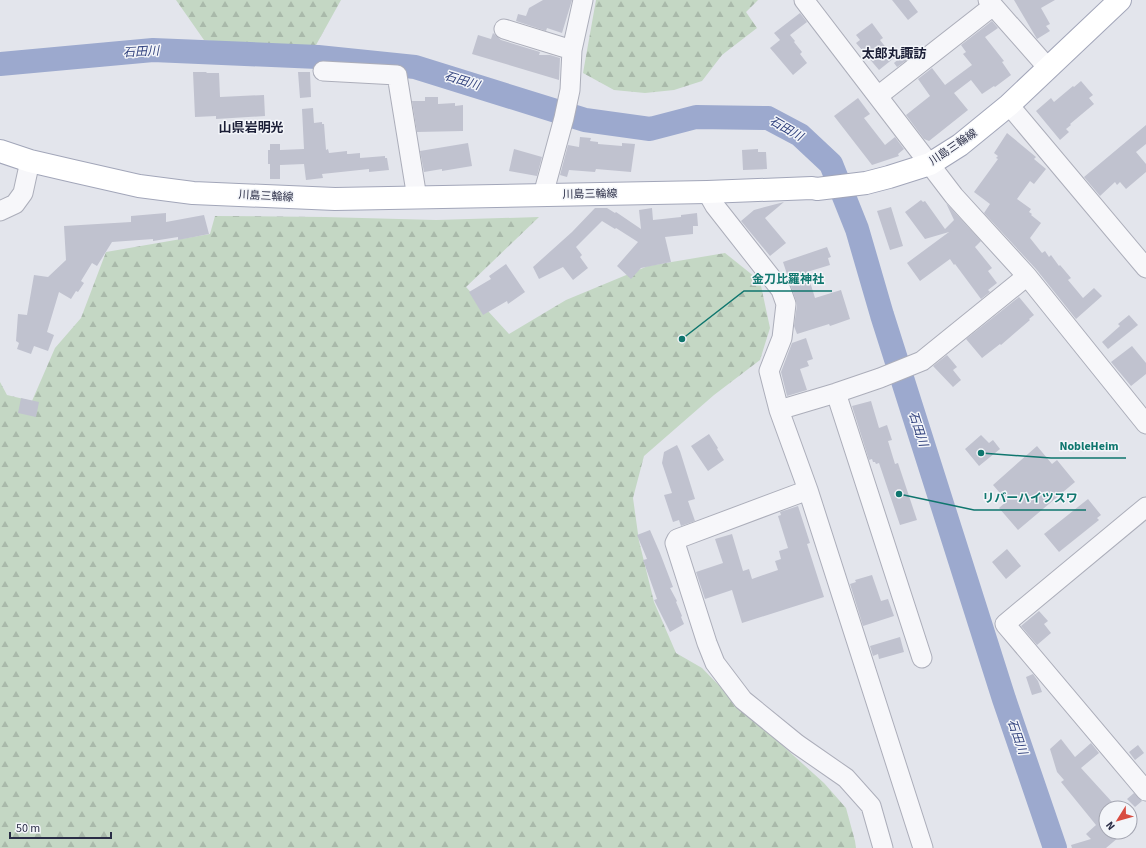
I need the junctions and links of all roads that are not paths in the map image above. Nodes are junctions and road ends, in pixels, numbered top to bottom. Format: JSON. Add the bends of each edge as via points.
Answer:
{"nodes":[{"id":1,"x":583,"y":0,"type":"edge"},
{"id":2,"x":804,"y":0,"type":"edge"},
{"id":3,"x":1120,"y":0,"type":"edge"},
{"id":4,"x":991,"y":3,"type":"edge"},
{"id":5,"x":504,"y":28,"type":"dead end"},
{"id":6,"x":572,"y":50,"type":"junction"},
{"id":7,"x":1048,"y":68,"type":"junction"},
{"id":8,"x":323,"y":71,"type":"dead end"},
{"id":9,"x":878,"y":96,"type":"junction"},
{"id":10,"x":1009,"y":105,"type":"junction"},
{"id":11,"x":0,"y":151,"type":"edge"},
{"id":12,"x":30,"y":161,"type":"junction"},
{"id":13,"x":930,"y":164,"type":"junction"},
{"id":14,"x":707,"y":192,"type":"junction"},
{"id":15,"x":543,"y":195,"type":"junction"},
{"id":16,"x":416,"y":198,"type":"junction"},
{"id":17,"x":0,"y":211,"type":"edge"},
{"id":18,"x":1146,"y":268,"type":"edge"},
{"id":19,"x":1028,"y":276,"type":"junction"},
{"id":20,"x":836,"y":393,"type":"junction"},
{"id":21,"x":778,"y":410,"type":"junction"},
{"id":22,"x":1146,"y":424,"type":"edge"},
{"id":23,"x":808,"y":490,"type":"junction"},
{"id":24,"x":1146,"y":507,"type":"edge"},
{"id":25,"x":922,"y":658,"type":"dead end"},
{"id":26,"x":1146,"y":791,"type":"edge"},
{"id":27,"x":883,"y":848,"type":"edge"},
{"id":28,"x":923,"y":848,"type":"edge"}],
"edges":[{"from":1,"to":6,"type":"street"},
{"from":2,"to":9,"type":"street"},
{"from":3,"to":7,"type":"main road","name":"川島三輪線"},
{"from":4,"to":7,"type":"street"},
{"from":4,"to":9,"type":"street"},
{"from":5,"to":6,"type":"street"},
{"from":6,"to":15,"type":"street","via":[[570,90]]},
{"from":7,"to":10,"type":"main road","name":"川島三輪線"},
{"from":8,"to":16,"type":"street","via":[[397,75]]},
{"from":9,"to":13,"type":"street"},
{"from":10,"to":13,"type":"main road","name":"川島三輪線","via":[[960,145]]},
{"from":10,"to":18,"type":"street"},
{"from":11,"to":12,"type":"main road","name":"川島三輪線"},
{"from":12,"to":16,"type":"main road","name":"川島三輪線","via":[[139,186],[193,192],[335,199]]},
{"from":12,"to":17,"type":"street","via":[[23,193],[15,204]]},
{"from":13,"to":14,"type":"main road","name":"川島三輪線","via":[[858,184],[817,189]]},
{"from":13,"to":19,"type":"street","via":[[954,196]]},
{"from":14,"to":15,"type":"main road","name":"川島三輪線"},
{"from":14,"to":21,"type":"street","via":[[715,206],[781,290],[786,304],[782,338],[769,371]]},
{"from":15,"to":16,"type":"main road","name":"川島三輪線"},
{"from":19,"to":20,"type":"street","via":[[922,361]]},
{"from":19,"to":22,"type":"street"},
{"from":20,"to":21,"type":"street"},
{"from":20,"to":25,"type":"street"},
{"from":21,"to":23,"type":"street"},
{"from":23,"to":27,"type":"street","via":[[677,539],[675,543],[715,663],[743,700],[797,744],[846,778],[871,806]]},
{"from":23,"to":28,"type":"street"},
{"from":24,"to":26,"type":"street","via":[[1005,624]]}]}
